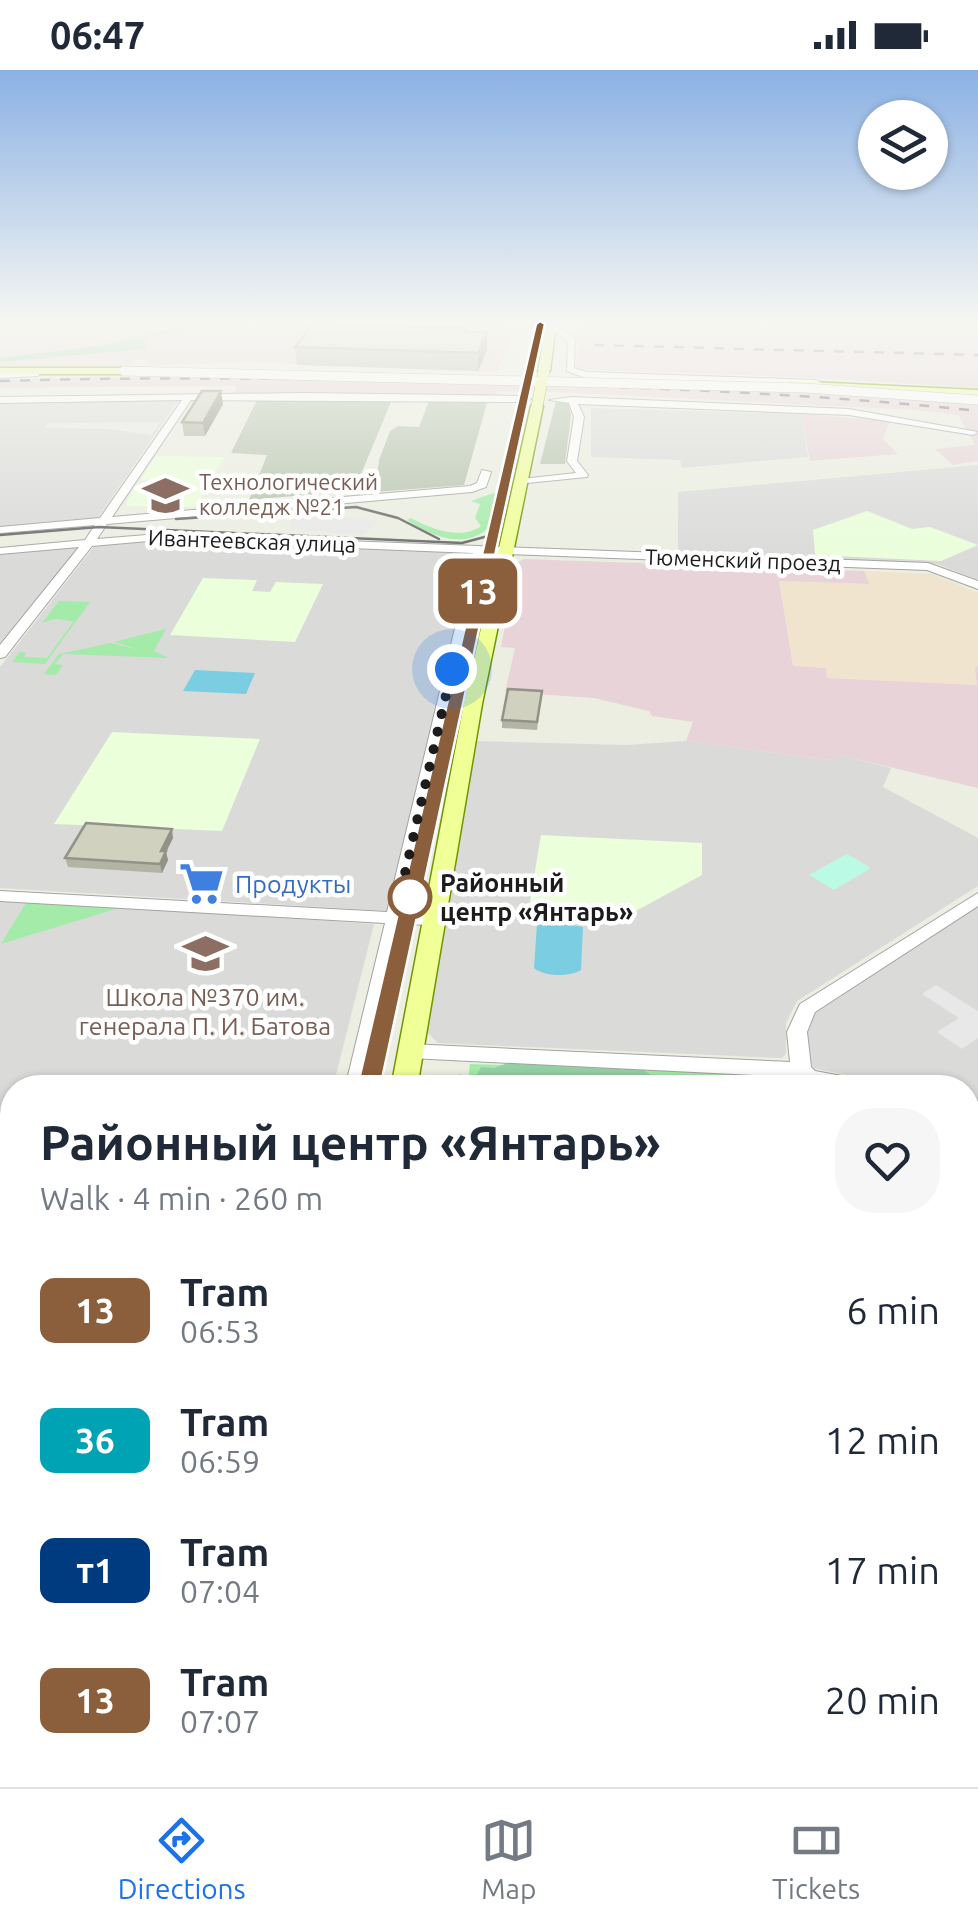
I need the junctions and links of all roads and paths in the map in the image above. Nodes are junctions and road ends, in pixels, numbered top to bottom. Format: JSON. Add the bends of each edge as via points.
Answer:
{"nodes":[{"id":1,"x":184,"y":404,"type":"edge"},
{"id":2,"x":532,"y":404,"type":"edge"},
{"id":3,"x":576,"y":404,"type":"edge"},
{"id":4,"x":667,"y":404,"type":"edge"},
{"id":5,"x":973,"y":432,"type":"dead end"},
{"id":6,"x":486,"y":472,"type":"dead end"},
{"id":7,"x":521,"y":478,"type":"junction"},
{"id":8,"x":101,"y":521,"type":"junction"},
{"id":9,"x":1,"y":534,"type":"edge"},
{"id":10,"x":90,"y":541,"type":"junction"},
{"id":11,"x":480,"y":549,"type":"junction"},
{"id":12,"x":0,"y":550,"type":"edge"},
{"id":13,"x":504,"y":550,"type":"junction"},
{"id":14,"x":978,"y":585,"type":"edge"},
{"id":15,"x":0,"y":654,"type":"edge"},
{"id":16,"x":0,"y":896,"type":"edge"},
{"id":17,"x":978,"y":898,"type":"edge"},
{"id":18,"x":394,"y":918,"type":"junction"},
{"id":19,"x":434,"y":920,"type":"junction"},
{"id":20,"x":410,"y":1051,"type":"junction"},
{"id":21,"x":358,"y":1075,"type":"edge"},
{"id":22,"x":406,"y":1075,"type":"edge"},
{"id":23,"x":763,"y":1075,"type":"edge"},
{"id":24,"x":806,"y":1075,"type":"edge"}],
"edges":[{"from":1,"to":8,"type":"street"},
{"from":2,"to":7,"type":"main road"},
{"from":3,"to":7,"type":"street","via":[[572,461],[583,476]]},
{"from":4,"to":5,"type":"street","via":[[849,412]]},
{"from":6,"to":8,"type":"street","name":"Ивантеевская улица","via":[[476,488]]},
{"from":7,"to":13,"type":"main road"},
{"from":8,"to":9,"type":"street","name":"Ивантеевская улица"},
{"from":8,"to":10,"type":"street"},
{"from":10,"to":11,"type":"street","name":"Ивантеевская улица"},
{"from":10,"to":12,"type":"street","name":"Ивантеевская улица"},
{"from":10,"to":15,"type":"street"},
{"from":11,"to":13,"type":"street","name":"Ивантеевская улица"},
{"from":11,"to":18,"type":"street"},
{"from":13,"to":14,"type":"street","name":"Тюменский проезд","via":[[928,567]]},
{"from":13,"to":19,"type":"main road"},
{"from":16,"to":18,"type":"street"},
{"from":17,"to":24,"type":"street","via":[[807,1008],[796,1032]]},
{"from":18,"to":19,"type":"street"},
{"from":18,"to":21,"type":"street"},
{"from":19,"to":20,"type":"main road"},
{"from":20,"to":22,"type":"main road"},
{"from":20,"to":23,"type":"street"}]}
